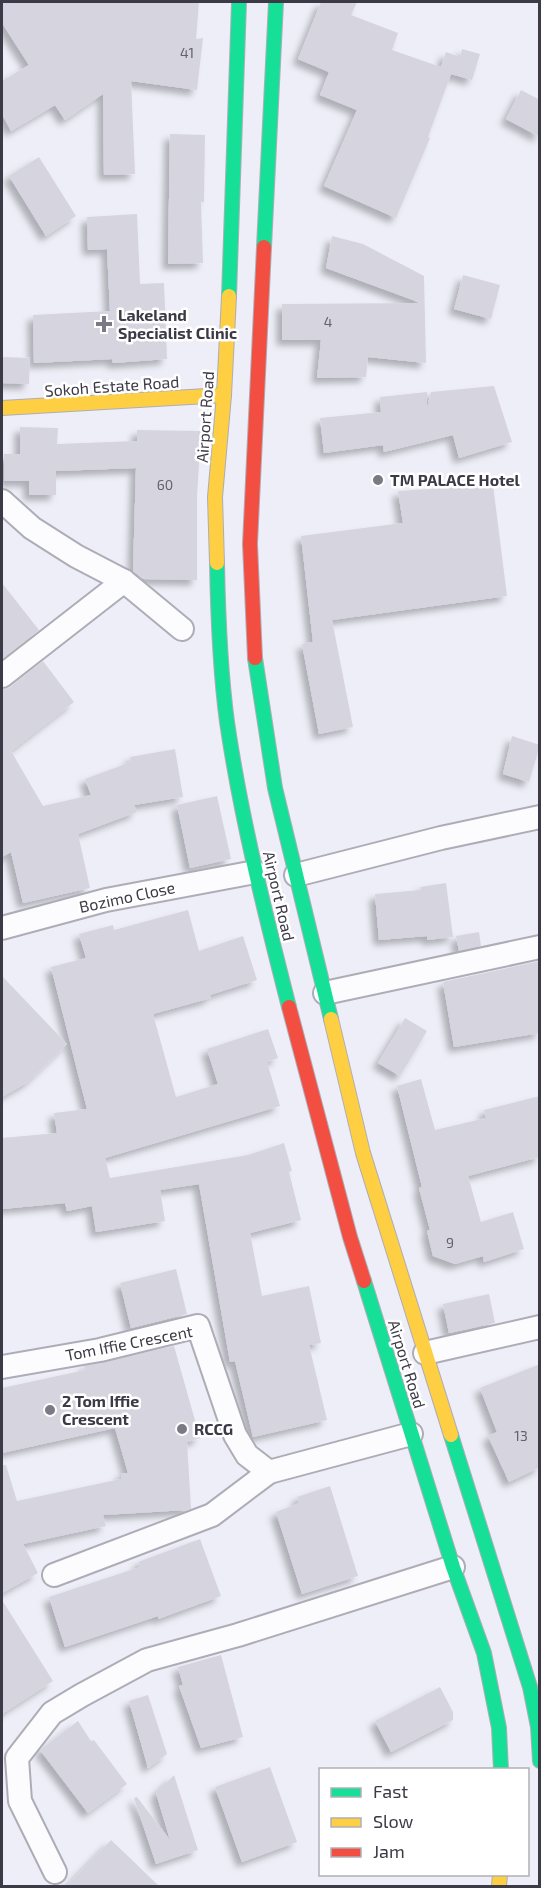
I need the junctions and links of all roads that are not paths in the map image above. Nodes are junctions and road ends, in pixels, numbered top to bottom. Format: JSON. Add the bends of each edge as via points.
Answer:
{"nodes":[{"id":1,"x":239,"y":2,"type":"edge"},
{"id":2,"x":276,"y":2,"type":"edge"},
{"id":3,"x":224,"y":395,"type":"junction"},
{"id":4,"x":4,"y":413,"type":"edge"},
{"id":5,"x":2,"y":501,"type":"edge"},
{"id":6,"x":124,"y":581,"type":"junction"},
{"id":7,"x":182,"y":629,"type":"dead end"},
{"id":8,"x":2,"y":676,"type":"edge"},
{"id":9,"x":540,"y":817,"type":"edge"},
{"id":10,"x":255,"y":872,"type":"junction"},
{"id":11,"x":296,"y":875,"type":"junction"},
{"id":12,"x":2,"y":928,"type":"edge"},
{"id":13,"x":540,"y":947,"type":"edge"},
{"id":14,"x":325,"y":993,"type":"junction"},
{"id":15,"x":328,"y":1046,"type":"junction"},
{"id":16,"x":301,"y":1054,"type":"junction"},
{"id":17,"x":540,"y":1326,"type":"edge"},
{"id":18,"x":425,"y":1353,"type":"junction"},
{"id":19,"x":2,"y":1367,"type":"edge"},
{"id":20,"x":411,"y":1434,"type":"junction"},
{"id":21,"x":269,"y":1473,"type":"junction"},
{"id":22,"x":453,"y":1567,"type":"junction"},
{"id":23,"x":54,"y":1575,"type":"dead end"},
{"id":24,"x":540,"y":1761,"type":"edge"},
{"id":25,"x":501,"y":1768,"type":"edge"},
{"id":26,"x":55,"y":1872,"type":"dead end"}],
"edges":[{"from":1,"to":3,"type":"main road","name":"Airport Road"},
{"from":2,"to":11,"type":"main road","name":"Airport Road","via":[[250,544],[254,651],[275,788]]},
{"from":3,"to":4,"type":"main road","name":"Sokoh Estate Road"},
{"from":3,"to":10,"type":"main road","name":"Airport Road","via":[[215,497],[218,615],[227,721]]},
{"from":5,"to":6,"type":"street","via":[[32,528]]},
{"from":6,"to":7,"type":"street"},
{"from":6,"to":8,"type":"street"},
{"from":9,"to":11,"type":"street"},
{"from":10,"to":12,"type":"street","name":"Bozimo Close","via":[[106,900]]},
{"from":10,"to":16,"type":"main road","name":"Airport Road"},
{"from":11,"to":14,"type":"main road","name":"Airport Road"},
{"from":13,"to":14,"type":"street"},
{"from":14,"to":15,"type":"main road","name":"Airport Road"},
{"from":15,"to":16,"type":"main road"},
{"from":15,"to":18,"type":"main road","name":"Airport Road"},
{"from":16,"to":20,"type":"main road","name":"Airport Road","via":[[350,1237]]},
{"from":17,"to":18,"type":"street"},
{"from":18,"to":24,"type":"main road","name":"Airport Road","via":[[530,1687]]},
{"from":19,"to":21,"type":"street","name":"Tom Iffie Crescent","via":[[100,1350],[198,1326],[235,1435],[247,1455]]},
{"from":20,"to":21,"type":"street"},
{"from":20,"to":22,"type":"main road","name":"Airport Road"},
{"from":21,"to":23,"type":"street","via":[[212,1515]]},
{"from":22,"to":25,"type":"main road","name":"Airport Road","via":[[483,1653],[499,1728]]},
{"from":22,"to":26,"type":"street","via":[[147,1660],[52,1713],[17,1758],[20,1801]]}]}
